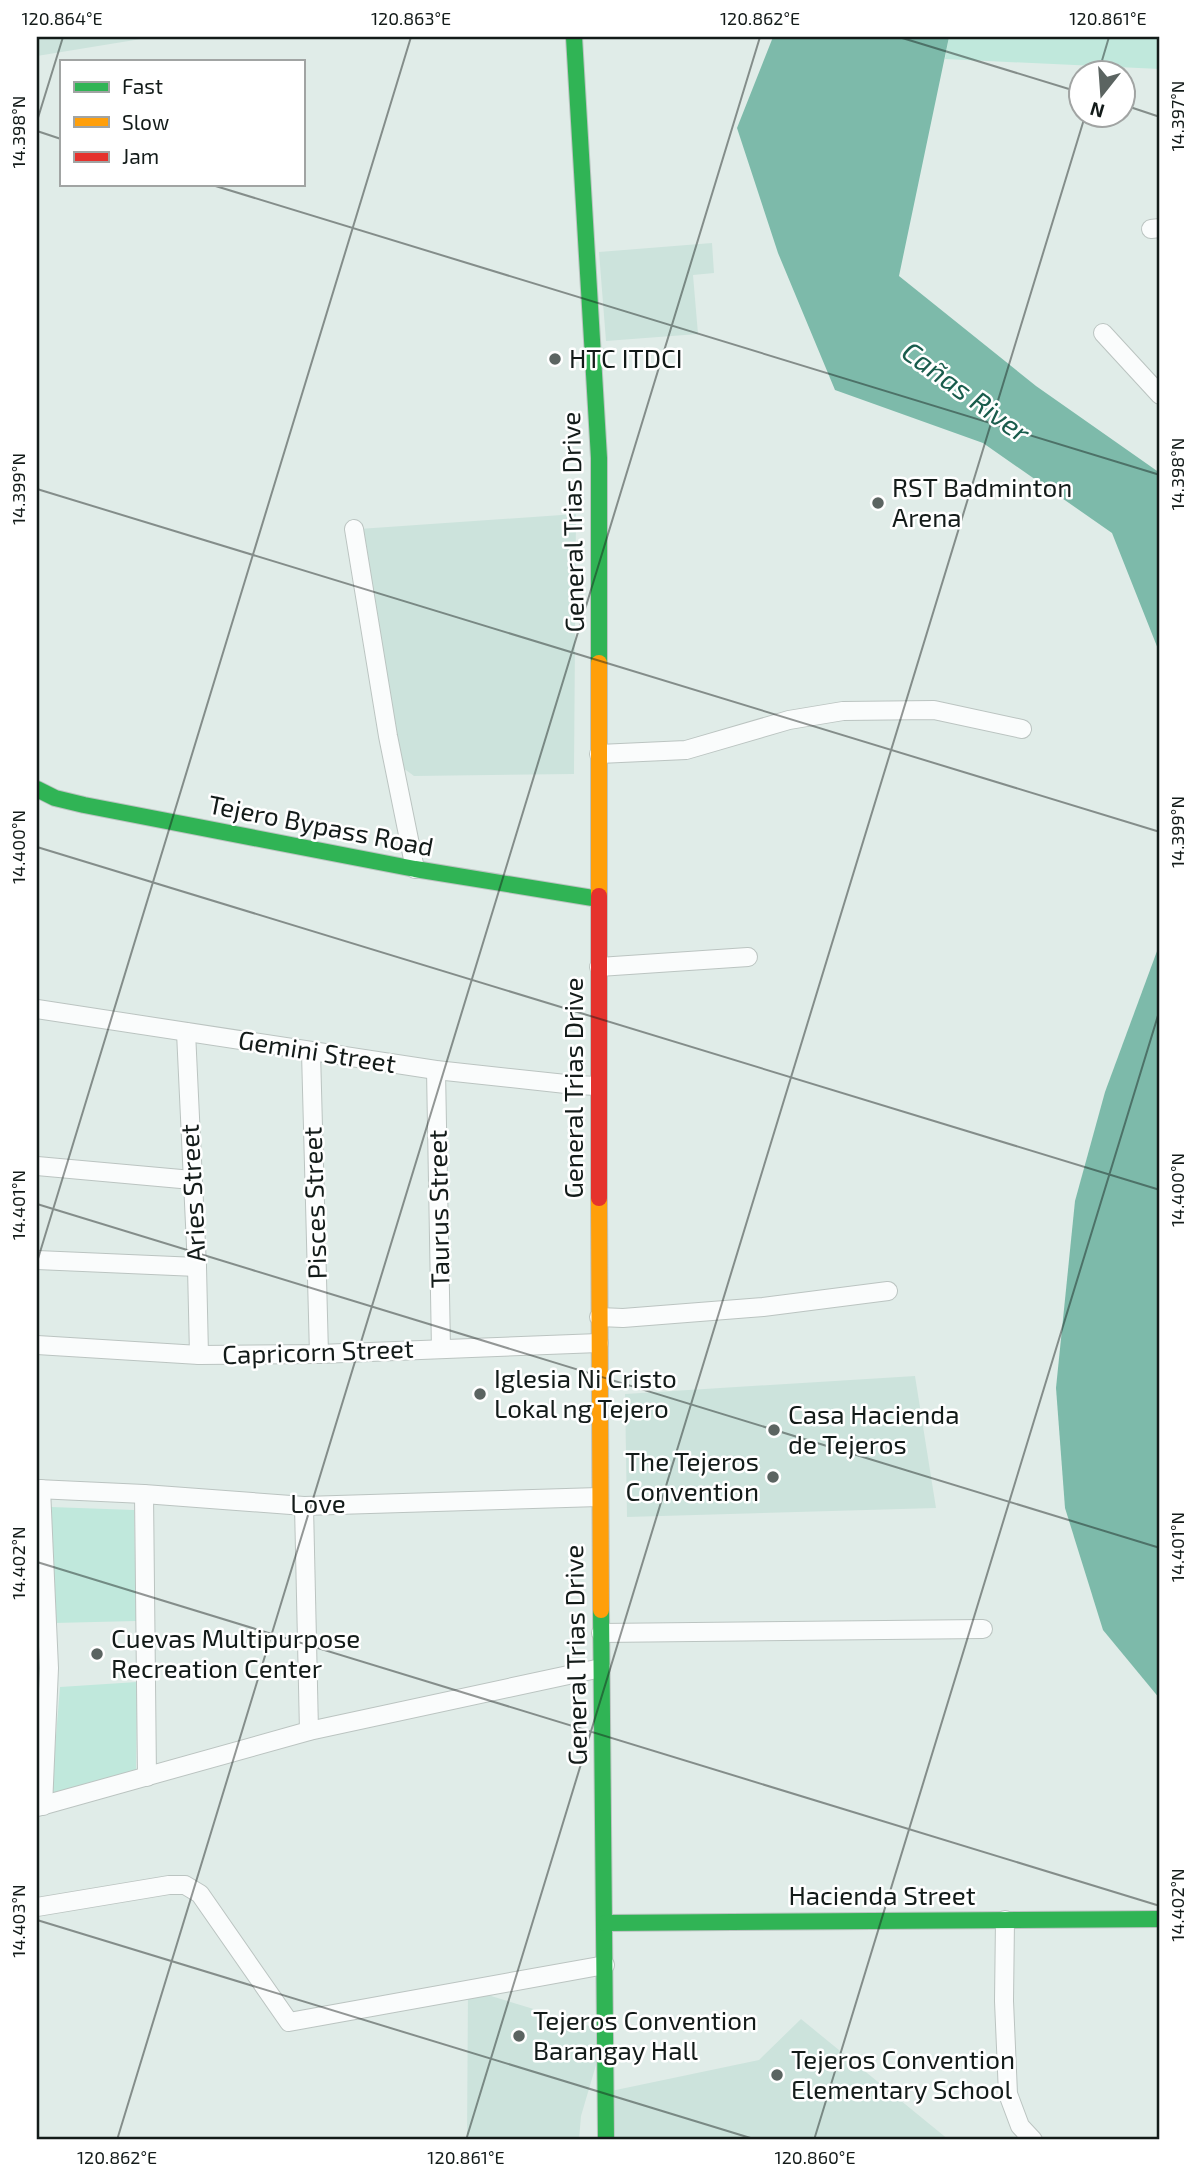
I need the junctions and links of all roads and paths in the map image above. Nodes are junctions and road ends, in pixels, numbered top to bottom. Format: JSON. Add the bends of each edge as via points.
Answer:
{"nodes":[{"id":1,"x":573,"y":37,"type":"edge"},
{"id":2,"x":1102,"y":333,"type":"dead end"},
{"id":3,"x":1160,"y":395,"type":"edge"},
{"id":4,"x":354,"y":528,"type":"dead end"},
{"id":5,"x":1022,"y":729,"type":"dead end"},
{"id":6,"x":599,"y":754,"type":"junction"},
{"id":7,"x":37,"y":789,"type":"edge"},
{"id":8,"x":415,"y":869,"type":"junction"},
{"id":9,"x":599,"y":899,"type":"junction"},
{"id":10,"x":748,"y":957,"type":"dead end"},
{"id":11,"x":599,"y":967,"type":"junction"},
{"id":12,"x":37,"y":1009,"type":"edge"},
{"id":13,"x":186,"y":1032,"type":"junction"},
{"id":14,"x":311,"y":1052,"type":"junction"},
{"id":15,"x":436,"y":1070,"type":"junction"},
{"id":16,"x":598,"y":1086,"type":"junction"},
{"id":17,"x":37,"y":1166,"type":"edge"},
{"id":18,"x":192,"y":1180,"type":"junction"},
{"id":19,"x":37,"y":1260,"type":"edge"},
{"id":20,"x":197,"y":1268,"type":"junction"},
{"id":21,"x":888,"y":1291,"type":"dead end"},
{"id":22,"x":598,"y":1317,"type":"junction"},
{"id":23,"x":599,"y":1343,"type":"junction"},
{"id":24,"x":37,"y":1345,"type":"edge"},
{"id":25,"x":441,"y":1349,"type":"junction"},
{"id":26,"x":319,"y":1354,"type":"junction"},
{"id":27,"x":199,"y":1355,"type":"junction"},
{"id":28,"x":39,"y":1489,"type":"edge"},
{"id":29,"x":144,"y":1494,"type":"junction"},
{"id":30,"x":599,"y":1497,"type":"junction"},
{"id":31,"x":304,"y":1506,"type":"junction"},
{"id":32,"x":983,"y":1629,"type":"dead end"},
{"id":33,"x":601,"y":1633,"type":"junction"},
{"id":34,"x":43,"y":1668,"type":"edge"},
{"id":35,"x":601,"y":1668,"type":"junction"},
{"id":36,"x":309,"y":1731,"type":"junction"},
{"id":37,"x":146,"y":1777,"type":"junction"},
{"id":38,"x":40,"y":1807,"type":"edge"},
{"id":39,"x":37,"y":1907,"type":"edge"},
{"id":40,"x":1160,"y":1919,"type":"edge"},
{"id":41,"x":1005,"y":1920,"type":"junction"},
{"id":42,"x":605,"y":1923,"type":"junction"},
{"id":43,"x":605,"y":1965,"type":"junction"},
{"id":44,"x":606,"y":2140,"type":"edge"},
{"id":45,"x":1033,"y":2140,"type":"edge"}],
"edges":[{"from":1,"to":6,"type":"main road","name":"General Trias Drive","via":[[599,458]]},
{"from":2,"to":3,"type":"street"},
{"from":4,"to":8,"type":"street"},
{"from":5,"to":6,"type":"street","via":[[934,710],[843,711],[789,719],[687,750]]},
{"from":6,"to":9,"type":"main road","name":"General Trias Drive"},
{"from":7,"to":8,"type":"main road","name":"Tejero Bypass Road","via":[[84,805]]},
{"from":8,"to":9,"type":"main road","name":"Tejero Bypass Road"},
{"from":9,"to":11,"type":"main road","name":"General Trias Drive"},
{"from":10,"to":11,"type":"street"},
{"from":11,"to":16,"type":"main road","name":"General Trias Drive"},
{"from":12,"to":13,"type":"street","name":"Gemini Street"},
{"from":13,"to":14,"type":"street","name":"Gemini Street"},
{"from":13,"to":18,"type":"street","name":"Aries Street"},
{"from":14,"to":15,"type":"street","name":"Gemini Street"},
{"from":14,"to":26,"type":"street","name":"Pisces Street"},
{"from":15,"to":16,"type":"street","name":"Gemini Street"},
{"from":15,"to":25,"type":"street","name":"Taurus Street"},
{"from":16,"to":22,"type":"main road","name":"General Trias Drive"},
{"from":17,"to":18,"type":"street"},
{"from":18,"to":20,"type":"street","name":"Aries Street"},
{"from":19,"to":20,"type":"street"},
{"from":20,"to":27,"type":"street","name":"Aries Street"},
{"from":21,"to":22,"type":"street","via":[[763,1307]]},
{"from":22,"to":23,"type":"main road","name":"General Trias Drive"},
{"from":23,"to":25,"type":"street","name":"Capricorn Street"},
{"from":23,"to":30,"type":"main road","name":"General Trias Drive"},
{"from":24,"to":27,"type":"street","name":"Capricorn Street"},
{"from":25,"to":26,"type":"street","name":"Capricorn Street"},
{"from":26,"to":27,"type":"street","name":"Capricorn Street"},
{"from":28,"to":29,"type":"street","name":"Love"},
{"from":28,"to":34,"type":"street"},
{"from":29,"to":31,"type":"street","name":"Love"},
{"from":29,"to":37,"type":"street"},
{"from":30,"to":31,"type":"street","name":"Love"},
{"from":30,"to":33,"type":"main road","name":"General Trias Drive"},
{"from":31,"to":36,"type":"street"},
{"from":32,"to":33,"type":"street"},
{"from":33,"to":35,"type":"main road","name":"General Trias Drive"},
{"from":34,"to":38,"type":"street"},
{"from":35,"to":36,"type":"street"},
{"from":35,"to":42,"type":"main road","name":"General Trias Drive"},
{"from":36,"to":37,"type":"street"},
{"from":37,"to":38,"type":"street"},
{"from":39,"to":43,"type":"street","via":[[185,1885],[200,1894],[289,2022]]},
{"from":40,"to":41,"type":"main road","name":"Hacienda Street"},
{"from":41,"to":42,"type":"main road","name":"Hacienda Street"},
{"from":41,"to":45,"type":"street","via":[[1008,2094],[1020,2126]]},
{"from":42,"to":43,"type":"main road","name":"General Trias Drive"},
{"from":43,"to":44,"type":"main road","name":"General Trias Drive"}]}
